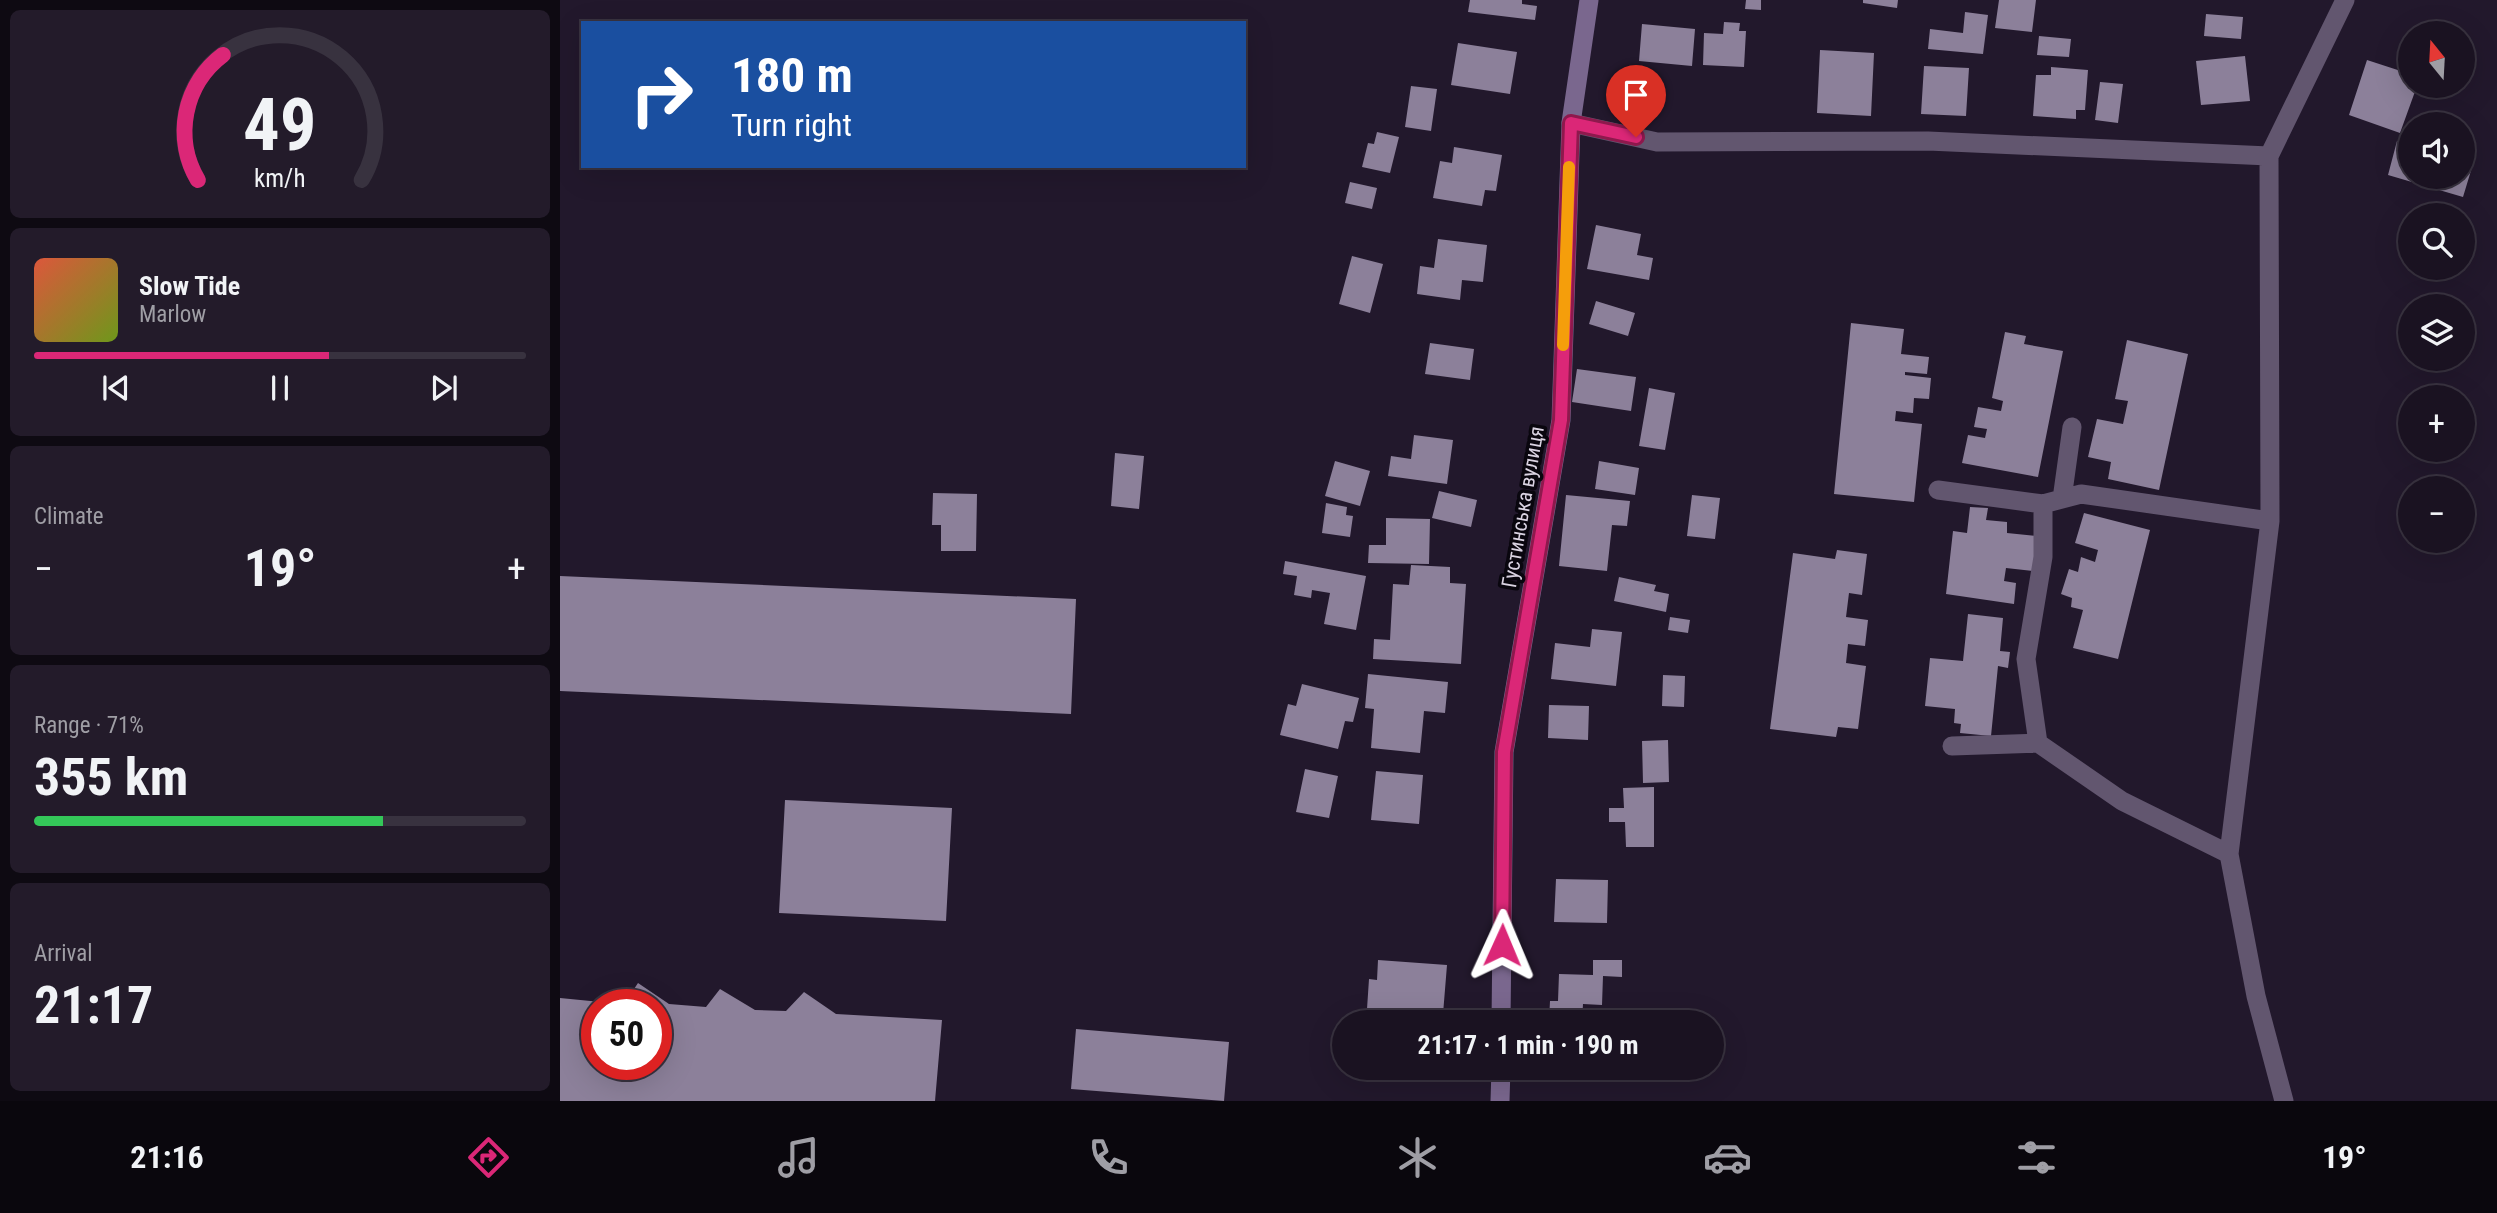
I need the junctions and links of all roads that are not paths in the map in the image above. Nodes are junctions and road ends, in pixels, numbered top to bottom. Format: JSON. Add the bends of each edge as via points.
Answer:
{"nodes":[{"id":1,"x":1589,"y":0,"type":"edge"},
{"id":2,"x":2345,"y":0,"type":"edge"},
{"id":3,"x":1571,"y":123,"type":"junction"},
{"id":4,"x":2269,"y":156,"type":"junction"},
{"id":5,"x":2072,"y":426,"type":"dead end"},
{"id":6,"x":1938,"y":490,"type":"dead end"},
{"id":7,"x":2062,"y":499,"type":"junction"},
{"id":8,"x":2043,"y":504,"type":"junction"},
{"id":9,"x":2270,"y":521,"type":"junction"},
{"id":10,"x":2038,"y":743,"type":"junction"},
{"id":11,"x":1952,"y":746,"type":"dead end"},
{"id":12,"x":2229,"y":854,"type":"junction"},
{"id":13,"x":1501,"y":1010,"type":"edge"},
{"id":14,"x":1501,"y":1080,"type":"edge"},
{"id":15,"x":1500,"y":1101,"type":"edge"},
{"id":16,"x":2284,"y":1101,"type":"edge"}],
"edges":[{"from":1,"to":3,"type":"main road","name":"Густинська вулиця"},
{"from":2,"to":4,"type":"street"},
{"from":3,"to":4,"type":"street","via":[[1657,142],[1928,141]]},
{"from":3,"to":13,"type":"main road","name":"Густинська вулиця","via":[[1561,420],[1504,752]]},
{"from":4,"to":9,"type":"street"},
{"from":5,"to":7,"type":"street"},
{"from":6,"to":8,"type":"street"},
{"from":7,"to":8,"type":"street"},
{"from":7,"to":9,"type":"street","via":[[2081,494]]},
{"from":8,"to":10,"type":"street","via":[[2042,557],[2026,659]]},
{"from":9,"to":12,"type":"street"},
{"from":10,"to":11,"type":"street"},
{"from":10,"to":12,"type":"street","via":[[2122,801]]},
{"from":12,"to":16,"type":"street","via":[[2256,996]]},
{"from":14,"to":15,"type":"main road"}]}
